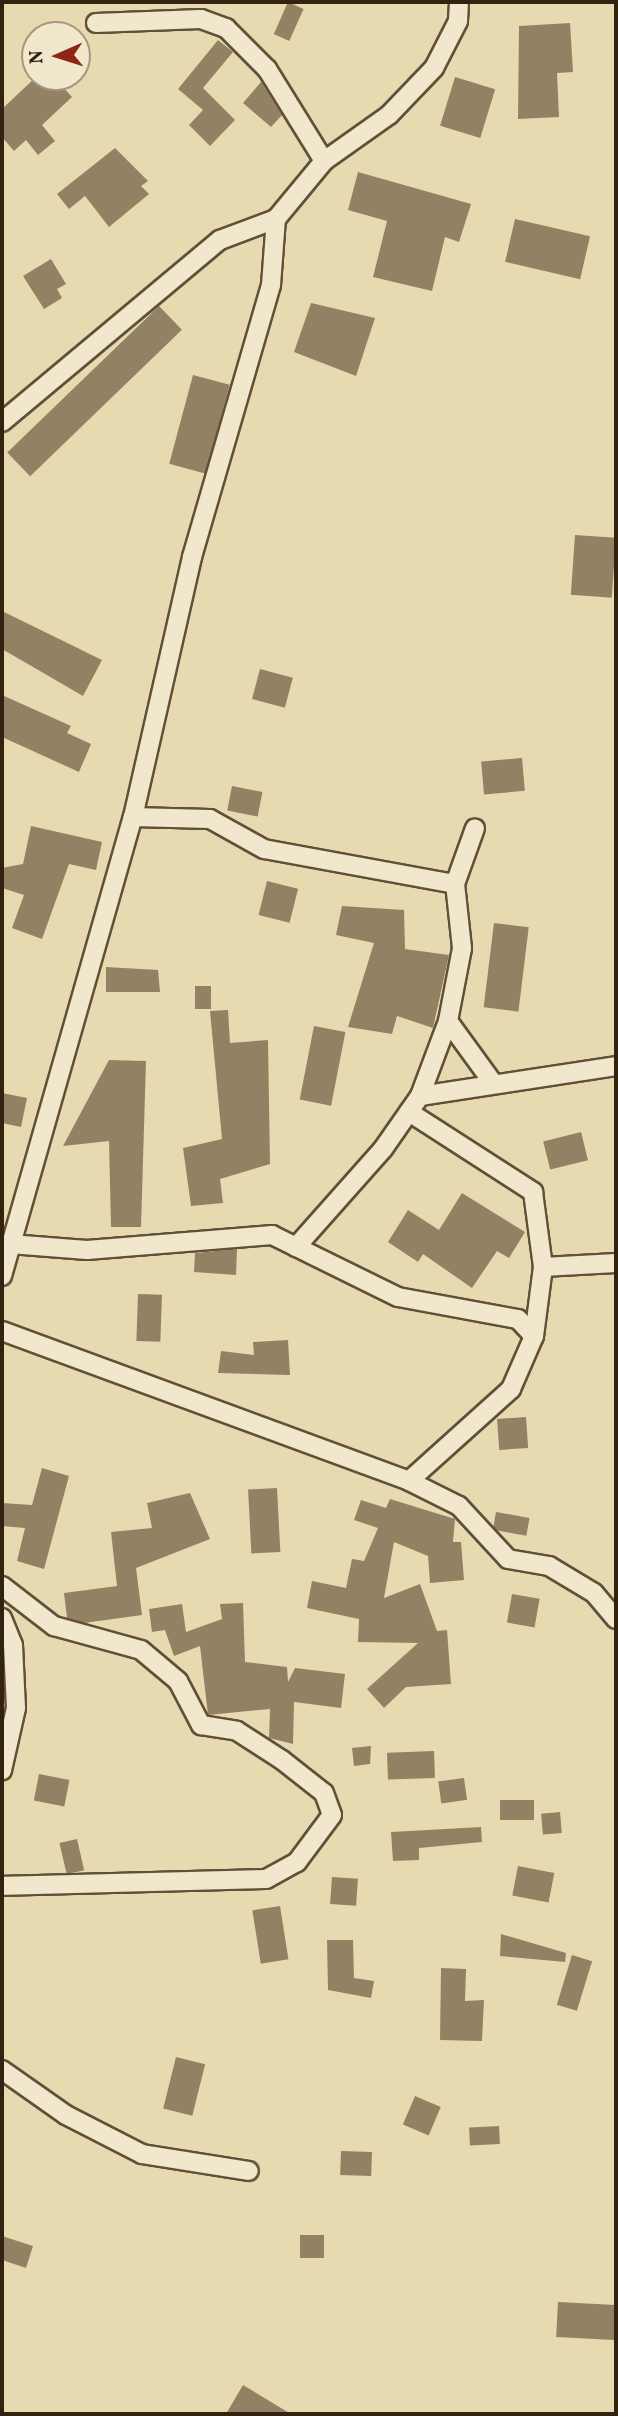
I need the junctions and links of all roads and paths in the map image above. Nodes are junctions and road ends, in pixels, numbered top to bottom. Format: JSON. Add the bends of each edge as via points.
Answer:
{"nodes":[{"id":1,"x":459,"y":2,"type":"edge"},
{"id":2,"x":96,"y":23,"type":"dead end"},
{"id":3,"x":324,"y":161,"type":"junction"},
{"id":4,"x":276,"y":219,"type":"junction"},
{"id":5,"x":2,"y":422,"type":"edge"},
{"id":6,"x":132,"y":817,"type":"junction"},
{"id":7,"x":475,"y":828,"type":"dead end"},
{"id":8,"x":455,"y":884,"type":"junction"},
{"id":9,"x":448,"y":1021,"type":"junction"},
{"id":10,"x":616,"y":1066,"type":"edge"},
{"id":11,"x":493,"y":1083,"type":"junction"},
{"id":12,"x":420,"y":1096,"type":"junction"},
{"id":13,"x":409,"y":1112,"type":"junction"},
{"id":14,"x":10,"y":1210,"type":"edge"},
{"id":15,"x":10,"y":1244,"type":"junction"},
{"id":16,"x":296,"y":1247,"type":"junction"},
{"id":17,"x":616,"y":1263,"type":"edge"},
{"id":18,"x":543,"y":1267,"type":"junction"},
{"id":19,"x":2,"y":1276,"type":"edge"},
{"id":20,"x":2,"y":1331,"type":"edge"},
{"id":21,"x":534,"y":1336,"type":"junction"},
{"id":22,"x":409,"y":1481,"type":"junction"},
{"id":23,"x":2,"y":1586,"type":"edge"},
{"id":24,"x":2,"y":1618,"type":"edge"},
{"id":25,"x":616,"y":1619,"type":"edge"},
{"id":26,"x":2,"y":1770,"type":"edge"},
{"id":27,"x":2,"y":1886,"type":"edge"},
{"id":28,"x":2,"y":2070,"type":"edge"},
{"id":29,"x":249,"y":2171,"type":"dead end"}],
"edges":[{"from":1,"to":3,"type":"street","via":[[458,21],[433,68],[389,115]]},
{"from":2,"to":3,"type":"street","via":[[201,19],[226,28],[267,69]]},
{"from":3,"to":4,"type":"street"},
{"from":4,"to":5,"type":"street","via":[[219,240]]},
{"from":4,"to":6,"type":"street","via":[[271,285],[192,557]]},
{"from":6,"to":8,"type":"street","via":[[210,819],[264,849]]},
{"from":6,"to":14,"type":"street"},
{"from":7,"to":8,"type":"street"},
{"from":8,"to":9,"type":"street","via":[[462,948]]},
{"from":9,"to":11,"type":"street"},
{"from":9,"to":12,"type":"street"},
{"from":10,"to":11,"type":"street"},
{"from":11,"to":12,"type":"street"},
{"from":12,"to":13,"type":"street"},
{"from":13,"to":16,"type":"street"},
{"from":13,"to":18,"type":"street","via":[[533,1192]]},
{"from":14,"to":15,"type":"street"},
{"from":15,"to":16,"type":"street","via":[[87,1250],[251,1233]]},
{"from":15,"to":19,"type":"street"},
{"from":16,"to":21,"type":"street","via":[[398,1297],[518,1319]]},
{"from":17,"to":18,"type":"street"},
{"from":18,"to":21,"type":"street"},
{"from":20,"to":22,"type":"street"},
{"from":21,"to":22,"type":"street","via":[[511,1389]]},
{"from":22,"to":25,"type":"street","via":[[459,1506],[508,1559],[549,1566],[594,1593]]},
{"from":23,"to":27,"type":"street","via":[[54,1626],[141,1650],[178,1681],[201,1725],[237,1731],[282,1760],[324,1793],[332,1815],[297,1861],[266,1879]]},
{"from":24,"to":26,"type":"street","via":[[13,1645],[16,1708]]},
{"from":28,"to":29,"type":"street","via":[[66,2115],[142,2154]]}]}
